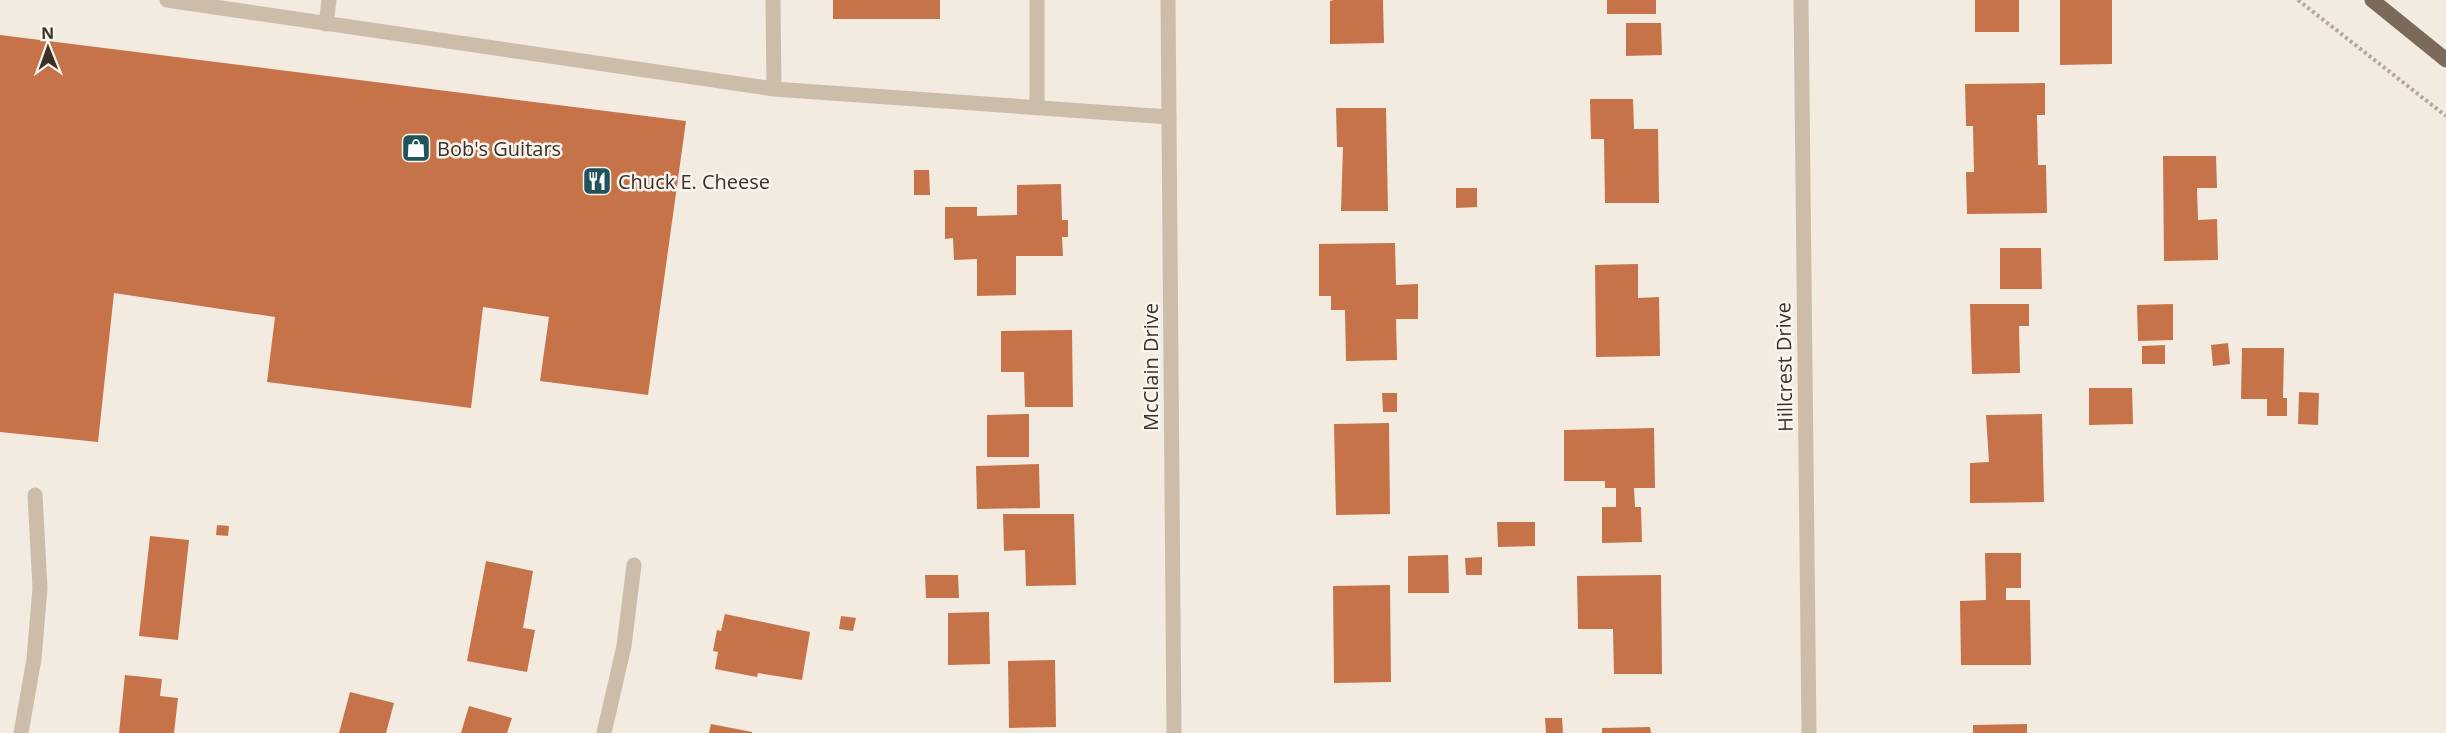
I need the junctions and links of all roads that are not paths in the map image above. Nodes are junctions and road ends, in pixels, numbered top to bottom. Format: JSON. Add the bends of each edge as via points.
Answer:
{"nodes":[{"id":1,"x":167,"y":0,"type":"edge"},
{"id":2,"x":329,"y":0,"type":"edge"},
{"id":3,"x":773,"y":0,"type":"edge"},
{"id":4,"x":1037,"y":0,"type":"edge"},
{"id":5,"x":1168,"y":0,"type":"edge"},
{"id":6,"x":1801,"y":0,"type":"edge"},
{"id":7,"x":2372,"y":0,"type":"edge"},
{"id":8,"x":326,"y":24,"type":"junction"},
{"id":9,"x":2446,"y":60,"type":"edge"},
{"id":10,"x":774,"y":89,"type":"junction"},
{"id":11,"x":1036,"y":107,"type":"junction"},
{"id":12,"x":1169,"y":117,"type":"junction"},
{"id":13,"x":35,"y":495,"type":"dead end"},
{"id":14,"x":634,"y":565,"type":"dead end"},
{"id":15,"x":21,"y":733,"type":"edge"},
{"id":16,"x":604,"y":733,"type":"edge"},
{"id":17,"x":1174,"y":733,"type":"edge"},
{"id":18,"x":1809,"y":733,"type":"edge"}],
"edges":[{"from":1,"to":8,"type":"street"},
{"from":2,"to":8,"type":"street"},
{"from":3,"to":10,"type":"street"},
{"from":4,"to":11,"type":"street"},
{"from":5,"to":12,"type":"street","name":"McClain Drive"},
{"from":6,"to":18,"type":"street","name":"Hillcrest Drive"},
{"from":7,"to":9,"type":"main road"},
{"from":8,"to":10,"type":"street"},
{"from":10,"to":11,"type":"street"},
{"from":11,"to":12,"type":"street"},
{"from":12,"to":17,"type":"street","name":"McClain Drive"},
{"from":13,"to":15,"type":"street","via":[[40,588],[34,659]]},
{"from":14,"to":16,"type":"street","via":[[624,646]]}]}
